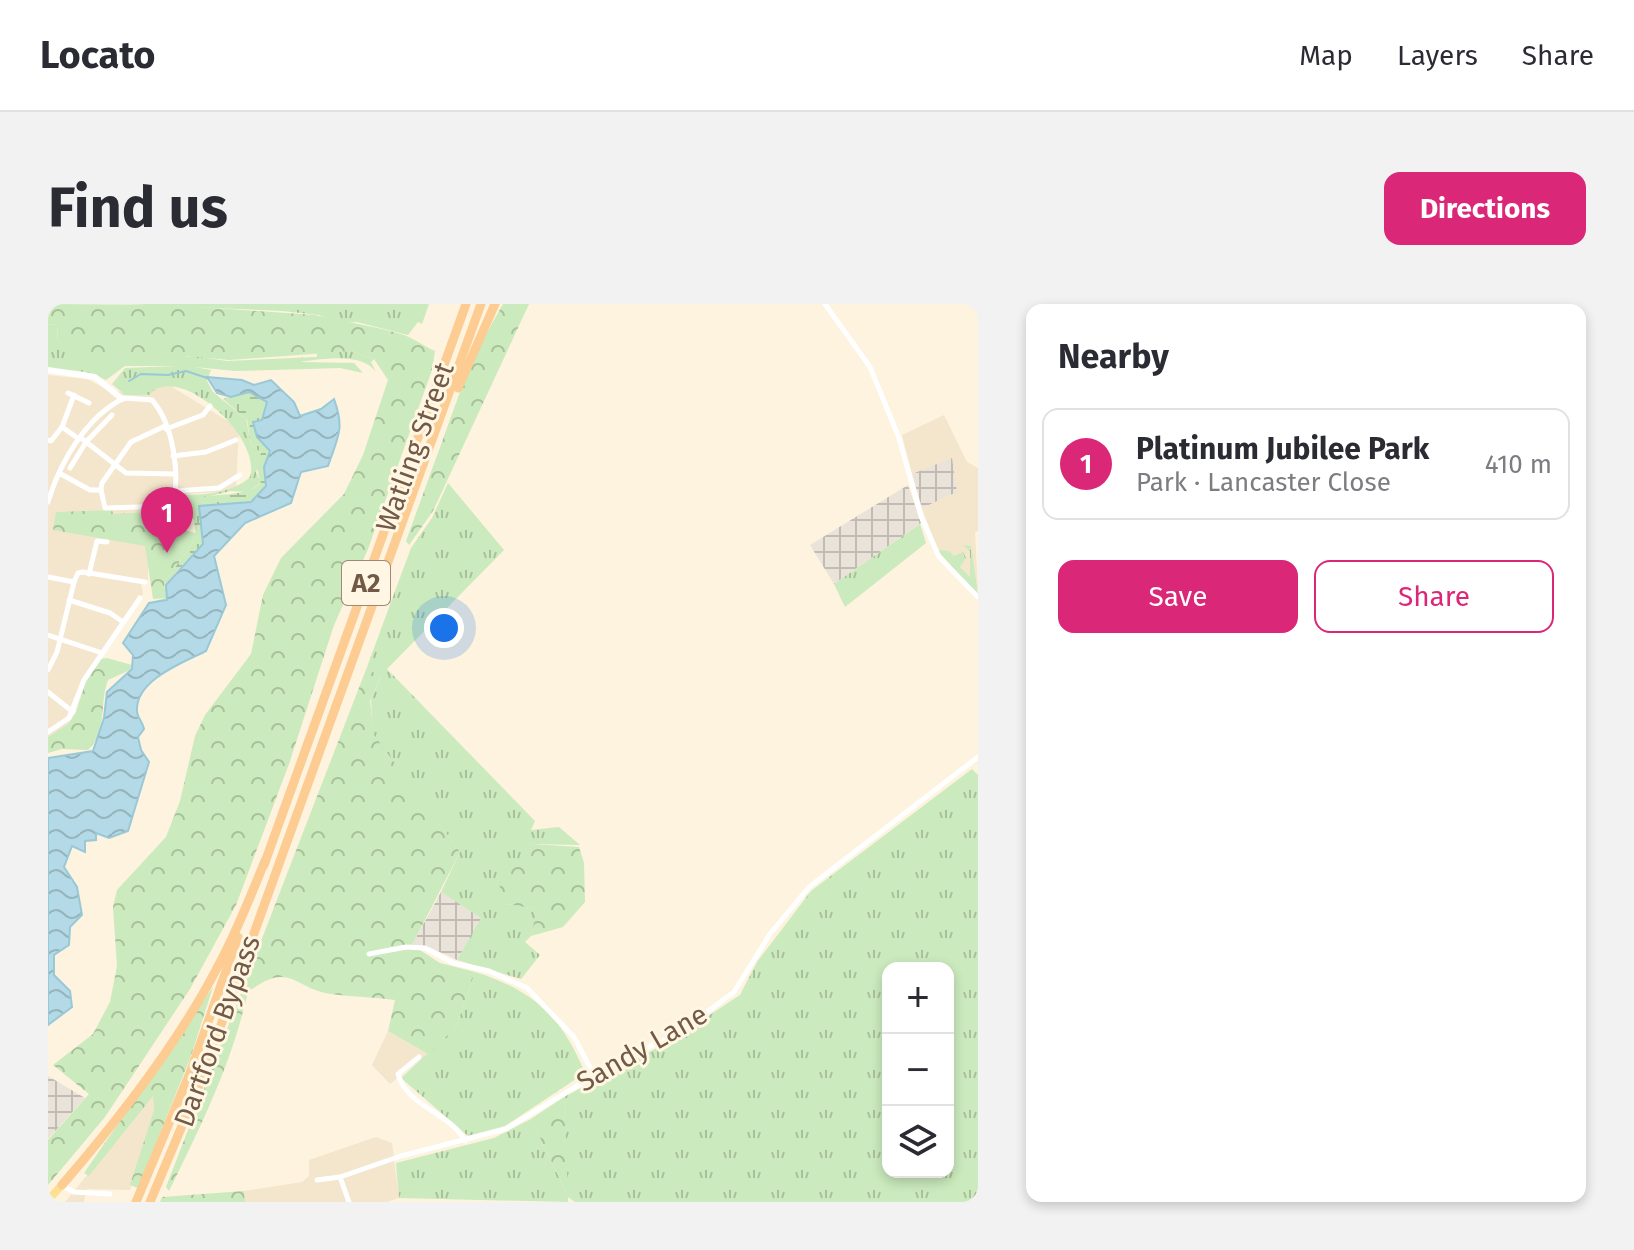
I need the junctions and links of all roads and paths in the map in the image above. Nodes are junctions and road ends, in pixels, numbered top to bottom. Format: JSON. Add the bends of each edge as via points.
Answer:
{"nodes":[{"id":1,"x":466,"y":304,"type":"edge"},
{"id":2,"x":481,"y":304,"type":"edge"},
{"id":3,"x":495,"y":304,"type":"edge"},
{"id":4,"x":825,"y":304,"type":"edge"},
{"id":5,"x":48,"y":370,"type":"edge"},
{"id":6,"x":120,"y":400,"type":"junction"},
{"id":7,"x":89,"y":403,"type":"dead end"},
{"id":8,"x":210,"y":406,"type":"dead end"},
{"id":9,"x":112,"y":415,"type":"dead end"},
{"id":10,"x":62,"y":427,"type":"junction"},
{"id":11,"x":166,"y":427,"type":"junction"},
{"id":12,"x":82,"y":439,"type":"junction"},
{"id":13,"x":48,"y":440,"type":"edge"},
{"id":14,"x":236,"y":440,"type":"dead end"},
{"id":15,"x":173,"y":456,"type":"junction"},
{"id":16,"x":115,"y":465,"type":"junction"},
{"id":17,"x":70,"y":468,"type":"dead end"},
{"id":18,"x":59,"y":473,"type":"junction"},
{"id":19,"x":175,"y":474,"type":"junction"},
{"id":20,"x":240,"y":475,"type":"dead end"},
{"id":21,"x":416,"y":486,"type":"junction"},
{"id":22,"x":101,"y":490,"type":"junction"},
{"id":23,"x":176,"y":491,"type":"junction"},
{"id":24,"x":48,"y":502,"type":"edge"},
{"id":25,"x":107,"y":542,"type":"dead end"},
{"id":26,"x":89,"y":574,"type":"junction"},
{"id":27,"x":48,"y":577,"type":"edge"},
{"id":28,"x":74,"y":582,"type":"junction"},
{"id":29,"x":145,"y":582,"type":"dead end"},
{"id":30,"x":978,"y":597,"type":"edge"},
{"id":31,"x":140,"y":598,"type":"dead end"},
{"id":32,"x":69,"y":600,"type":"junction"},
{"id":33,"x":123,"y":622,"type":"junction"},
{"id":34,"x":48,"y":635,"type":"edge"},
{"id":35,"x":60,"y":639,"type":"junction"},
{"id":36,"x":102,"y":653,"type":"junction"},
{"id":37,"x":48,"y":670,"type":"edge"},
{"id":38,"x":48,"y":692,"type":"edge"},
{"id":39,"x":73,"y":712,"type":"junction"},
{"id":40,"x":48,"y":732,"type":"edge"},
{"id":41,"x":978,"y":757,"type":"edge"},
{"id":42,"x":280,"y":858,"type":"joint"},
{"id":43,"x":264,"y":864,"type":"junction"},
{"id":44,"x":369,"y":954,"type":"dead end"},
{"id":45,"x":419,"y":1057,"type":"dead end"},
{"id":46,"x":594,"y":1075,"type":"junction"},
{"id":47,"x":465,"y":1141,"type":"junction"},
{"id":48,"x":340,"y":1177,"type":"junction"},
{"id":49,"x":317,"y":1180,"type":"dead end"},
{"id":50,"x":62,"y":1185,"type":"junction"},
{"id":51,"x":110,"y":1194,"type":"dead end"},
{"id":52,"x":48,"y":1200,"type":"edge"},
{"id":53,"x":137,"y":1201,"type":"edge"},
{"id":54,"x":151,"y":1201,"type":"edge"},
{"id":55,"x":349,"y":1202,"type":"edge"}],
"edges":[{"from":1,"to":43,"type":"highway","name":"Watling Street","number":"A2"},
{"from":2,"to":21,"type":"highway","name":"Watling Street","number":"A2"},
{"from":3,"to":21,"type":"highway"},
{"from":4,"to":30,"type":"street","via":[[870,367],[939,557]]},
{"from":5,"to":6,"type":"street","via":[[91,375]]},
{"from":6,"to":11,"type":"street","via":[[152,400]]},
{"from":6,"to":12,"type":"street"},
{"from":7,"to":10,"type":"street","via":[[71,394]]},
{"from":8,"to":11,"type":"street","via":[[203,415]]},
{"from":9,"to":12,"type":"street"},
{"from":10,"to":12,"type":"street"},
{"from":10,"to":13,"type":"street"},
{"from":11,"to":15,"type":"street"},
{"from":11,"to":16,"type":"street","via":[[131,442]]},
{"from":12,"to":16,"type":"street"},
{"from":12,"to":17,"type":"street"},
{"from":12,"to":18,"type":"street"},
{"from":14,"to":15,"type":"street","via":[[206,452]]},
{"from":15,"to":19,"type":"street"},
{"from":16,"to":19,"type":"street","via":[[127,473]]},
{"from":16,"to":22,"type":"street"},
{"from":18,"to":22,"type":"street"},
{"from":18,"to":24,"type":"street"},
{"from":19,"to":23,"type":"street"},
{"from":20,"to":23,"type":"street","via":[[219,488]]},
{"from":21,"to":42,"type":"highway","name":"Watling Street","number":"A2"},
{"from":22,"to":23,"type":"street","via":[[105,508],[169,507]]},
{"from":25,"to":26,"type":"street","via":[[97,541]]},
{"from":26,"to":28,"type":"street","via":[[78,573]]},
{"from":26,"to":29,"type":"street"},
{"from":27,"to":28,"type":"street"},
{"from":28,"to":32,"type":"street"},
{"from":31,"to":33,"type":"street"},
{"from":32,"to":33,"type":"street"},
{"from":32,"to":35,"type":"street"},
{"from":33,"to":36,"type":"street"},
{"from":34,"to":35,"type":"street"},
{"from":35,"to":36,"type":"street"},
{"from":35,"to":37,"type":"street"},
{"from":36,"to":39,"type":"street","via":[[84,680]]},
{"from":38,"to":39,"type":"street"},
{"from":39,"to":40,"type":"street"},
{"from":41,"to":46,"type":"street","name":"Sandy Lane","via":[[809,887],[770,934],[734,992],[677,1034]]},
{"from":42,"to":54,"type":"highway","name":"Dartford Bypass","number":"A2","via":[[200,1083]]},
{"from":43,"to":50,"type":"highway","number":"A2","via":[[205,990]]},
{"from":43,"to":53,"type":"highway","name":"Dartford Bypass","number":"A2","via":[[190,1073]]},
{"from":44,"to":46,"type":"street","via":[[425,948],[527,988],[574,1037]]},
{"from":45,"to":47,"type":"street","via":[[398,1074],[400,1084],[461,1132]]},
{"from":46,"to":47,"type":"street","name":"Sandy Lane","via":[[506,1129]]},
{"from":47,"to":48,"type":"street","name":"Sandy Lane"},
{"from":48,"to":49,"type":"street","name":"Sandy Lane"},
{"from":48,"to":55,"type":"street"},
{"from":50,"to":51,"type":"street","via":[[74,1192]]},
{"from":50,"to":52,"type":"main road"}]}
